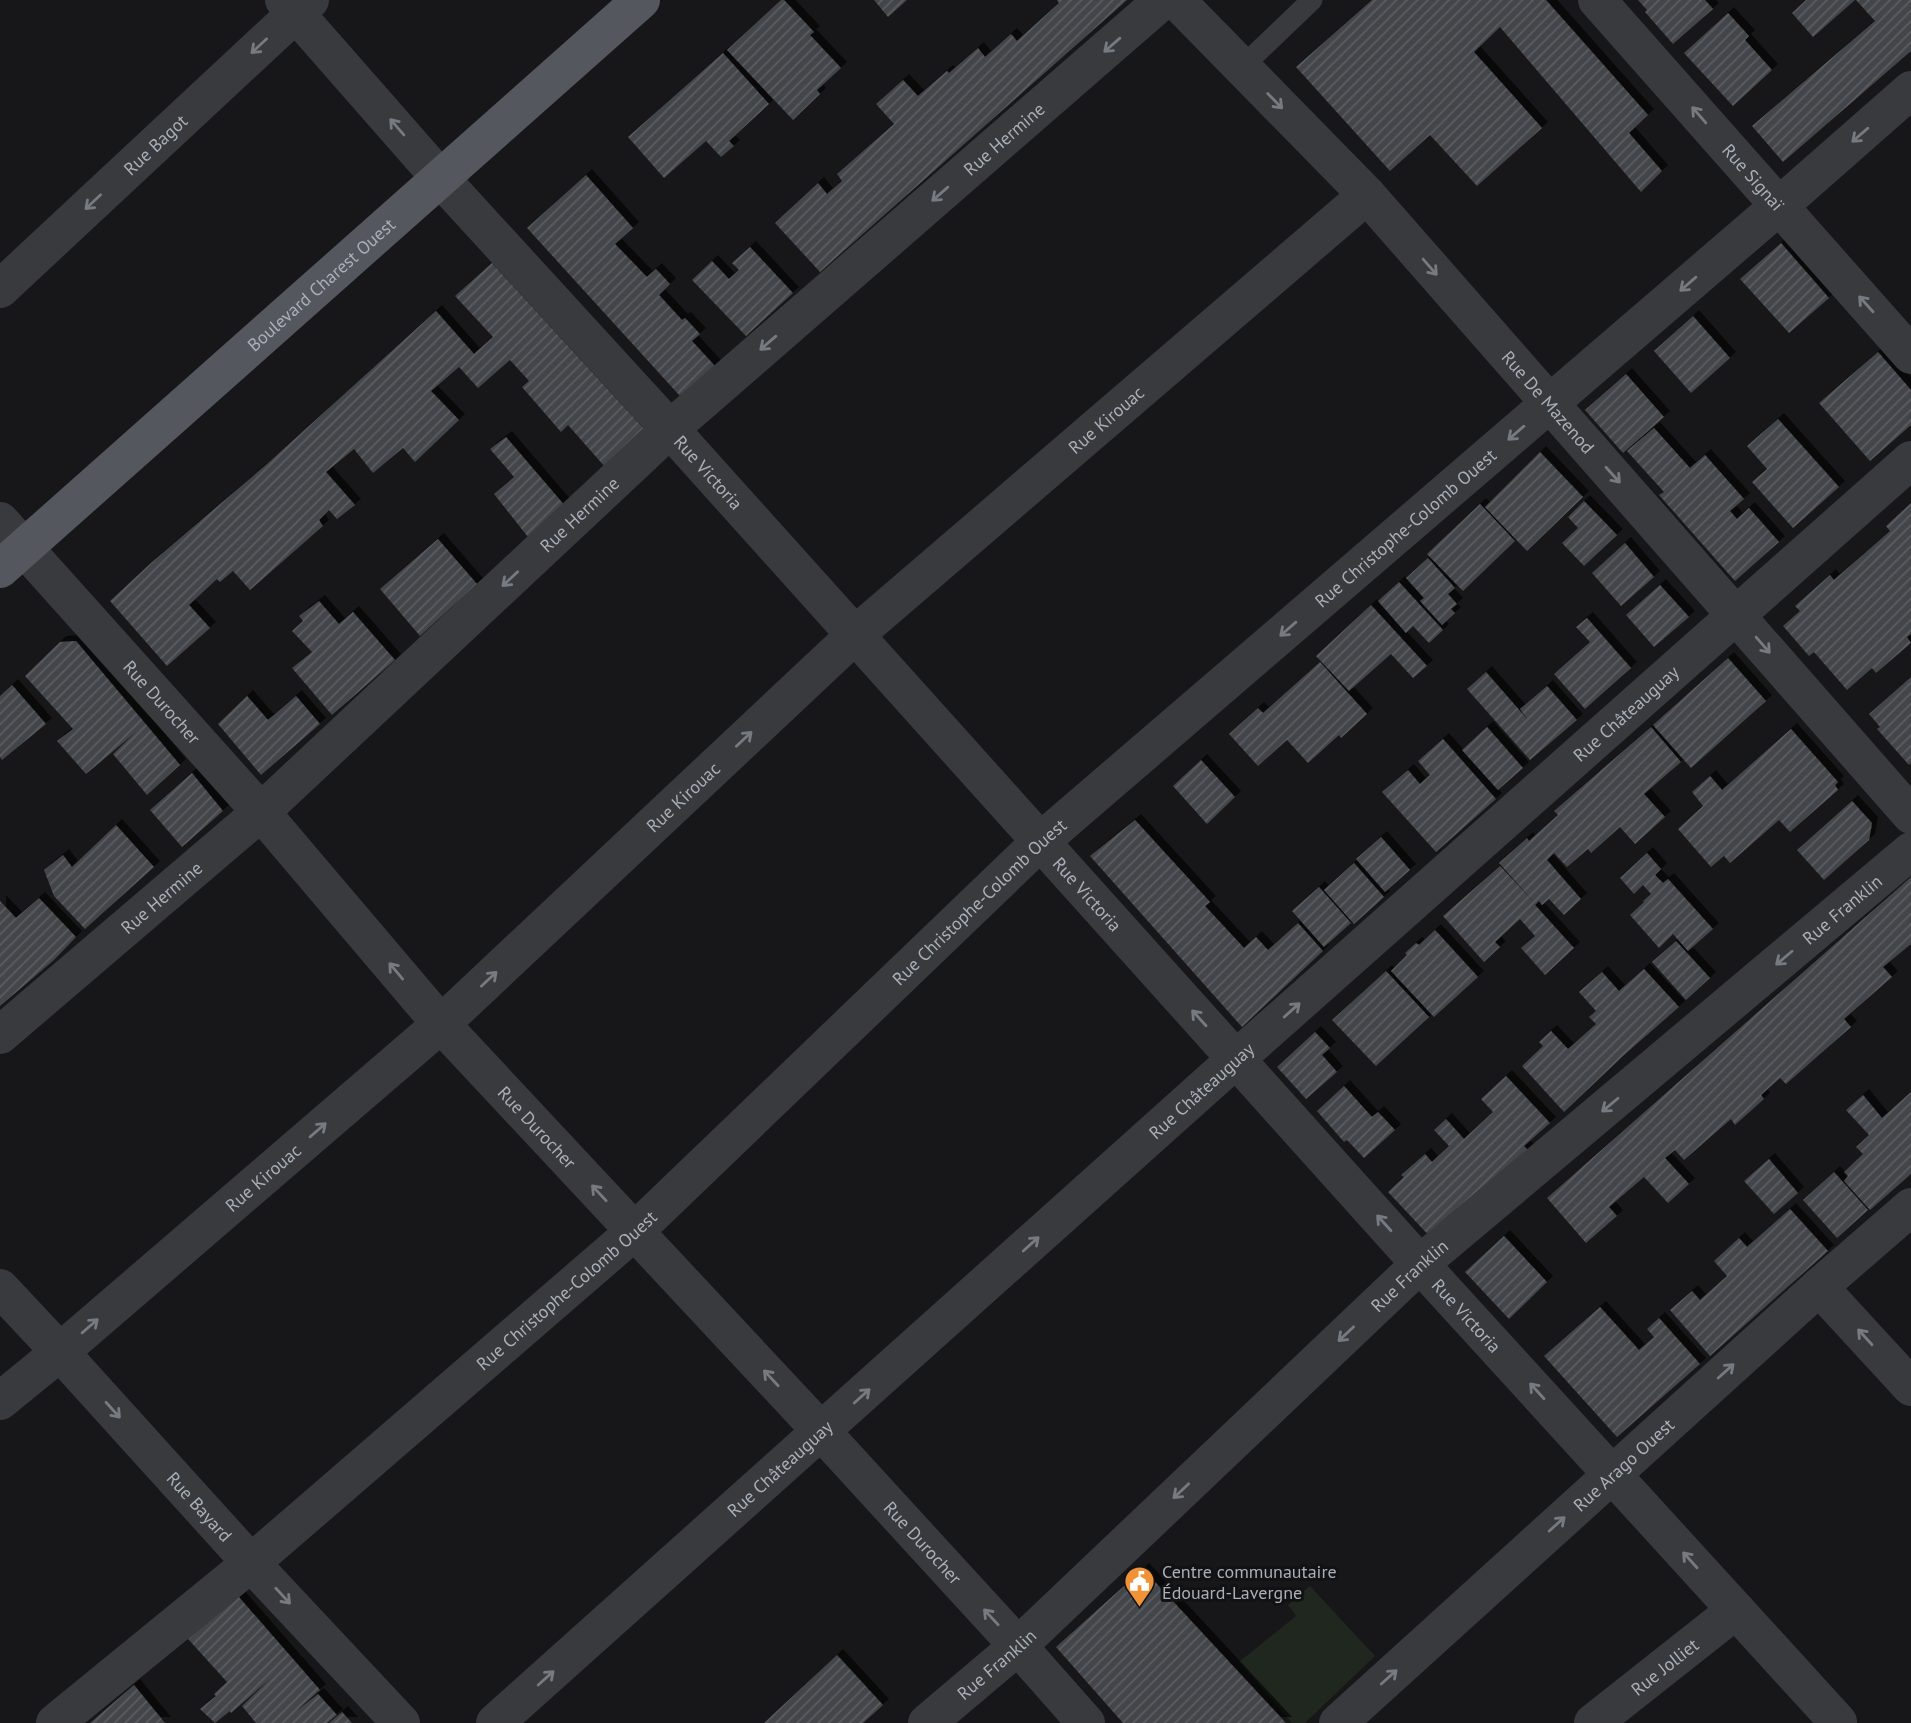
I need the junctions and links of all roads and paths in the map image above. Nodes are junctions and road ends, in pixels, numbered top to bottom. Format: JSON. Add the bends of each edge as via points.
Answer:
{"nodes":[{"id":1,"x":641,"y":0,"type":"edge"},
{"id":2,"x":1163,"y":0,"type":"edge"},
{"id":3,"x":1175,"y":0,"type":"edge"},
{"id":4,"x":1312,"y":0,"type":"edge"},
{"id":5,"x":1597,"y":0,"type":"edge"},
{"id":6,"x":297,"y":4,"type":"edge"},
{"id":7,"x":1242,"y":67,"type":"junction"},
{"id":8,"x":1911,"y":90,"type":"edge"},
{"id":9,"x":442,"y":179,"type":"junction"},
{"id":10,"x":1367,"y":195,"type":"junction"},
{"id":11,"x":1779,"y":206,"type":"junction"},
{"id":12,"x":0,"y":289,"type":"edge"},
{"id":13,"x":1911,"y":355,"type":"edge"},
{"id":14,"x":1550,"y":404,"type":"junction"},
{"id":15,"x":670,"y":429,"type":"junction"},
{"id":16,"x":1911,"y":460,"type":"edge"},
{"id":17,"x":8,"y":546,"type":"edge"},
{"id":18,"x":1736,"y":614,"type":"junction"},
{"id":19,"x":855,"y":635,"type":"junction"},
{"id":20,"x":261,"y":812,"type":"junction"},
{"id":21,"x":1911,"y":815,"type":"edge"},
{"id":22,"x":1041,"y":841,"type":"junction"},
{"id":23,"x":1911,"y":851,"type":"edge"},
{"id":24,"x":441,"y":1024,"type":"junction"},
{"id":25,"x":0,"y":1035,"type":"edge"},
{"id":26,"x":1236,"y":1059,"type":"junction"},
{"id":27,"x":1911,"y":1207,"type":"edge"},
{"id":28,"x":635,"y":1231,"type":"junction"},
{"id":29,"x":1420,"y":1264,"type":"junction"},
{"id":30,"x":1819,"y":1287,"type":"junction"},
{"id":31,"x":0,"y":1288,"type":"edge"},
{"id":32,"x":60,"y":1352,"type":"junction"},
{"id":33,"x":1911,"y":1387,"type":"edge"},
{"id":34,"x":0,"y":1401,"type":"edge"},
{"id":35,"x":822,"y":1432,"type":"junction"},
{"id":36,"x":1613,"y":1474,"type":"junction"},
{"id":37,"x":251,"y":1563,"type":"junction"},
{"id":38,"x":1736,"y":1610,"type":"junction"},
{"id":39,"x":1018,"y":1646,"type":"junction"},
{"id":40,"x":1838,"y":1722,"type":"edge"},
{"id":41,"x":55,"y":1723,"type":"edge"},
{"id":42,"x":401,"y":1723,"type":"edge"},
{"id":43,"x":495,"y":1723,"type":"edge"},
{"id":44,"x":927,"y":1723,"type":"edge"},
{"id":45,"x":1086,"y":1723,"type":"edge"},
{"id":46,"x":1338,"y":1723,"type":"edge"},
{"id":47,"x":1593,"y":1723,"type":"edge"}],
"edges":[{"from":1,"to":9,"type":"main road","name":"Boulevard Charest Ouest"},
{"from":2,"to":15,"type":"street","name":"Rue Hermine","one_way":true},
{"from":3,"to":7,"type":"street","name":"Rue De Mazenod"},
{"from":4,"to":7,"type":"lane"},
{"from":11,"to":5,"type":"street","name":"Rue Signaï","one_way":true},
{"from":9,"to":6,"type":"street","name":"Rue Victoria","one_way":true},
{"from":6,"to":12,"type":"street","name":"Rue Bagot","one_way":true},
{"from":7,"to":10,"type":"street","name":"Rue De Mazenod","one_way":true},
{"from":8,"to":11,"type":"street","name":"Rue Christophe-Colomb Ouest","one_way":true},
{"from":9,"to":15,"type":"street","name":"Rue Victoria"},
{"from":9,"to":17,"type":"main road","name":"Boulevard Charest Ouest"},
{"from":10,"to":14,"type":"street","name":"Rue De Mazenod","one_way":true},
{"from":10,"to":19,"type":"street","name":"Rue Kirouac"},
{"from":13,"to":11,"type":"street","name":"Rue Signaï","one_way":true},
{"from":11,"to":14,"type":"street","name":"Rue Christophe-Colomb Ouest","one_way":true},
{"from":14,"to":18,"type":"street","name":"Rue De Mazenod","one_way":true},
{"from":14,"to":22,"type":"street","name":"Rue Christophe-Colomb Ouest","one_way":true},
{"from":15,"to":19,"type":"street","name":"Rue Victoria"},
{"from":15,"to":20,"type":"street","name":"Rue Hermine","one_way":true},
{"from":16,"to":18,"type":"street","name":"Rue Châteauguay"},
{"from":17,"to":20,"type":"street","name":"Rue Durocher"},
{"from":18,"to":21,"type":"street","name":"Rue De Mazenod","one_way":true},
{"from":26,"to":18,"type":"street","name":"Rue Châteauguay","one_way":true},
{"from":19,"to":22,"type":"street","name":"Rue Victoria"},
{"from":24,"to":19,"type":"street","name":"Rue Kirouac","one_way":true},
{"from":24,"to":20,"type":"street","name":"Rue Durocher","one_way":true},
{"from":20,"to":25,"type":"street","name":"Rue Hermine"},
{"from":26,"to":22,"type":"street","name":"Rue Victoria","one_way":true},
{"from":22,"to":28,"type":"street","name":"Rue Christophe-Colomb Ouest"},
{"from":23,"to":29,"type":"street","name":"Rue Franklin","one_way":true},
{"from":28,"to":24,"type":"street","name":"Rue Durocher","one_way":true},
{"from":32,"to":24,"type":"street","name":"Rue Kirouac","one_way":true},
{"from":29,"to":26,"type":"street","name":"Rue Victoria","one_way":true},
{"from":35,"to":26,"type":"street","name":"Rue Châteauguay","one_way":true},
{"from":27,"to":30,"type":"street","name":"Rue Arago Ouest"},
{"from":35,"to":28,"type":"street","name":"Rue Durocher","one_way":true},
{"from":28,"to":37,"type":"street","name":"Rue Christophe-Colomb Ouest"},
{"from":36,"to":29,"type":"street","name":"Rue Victoria","one_way":true},
{"from":29,"to":39,"type":"street","name":"Rue Franklin","one_way":true},
{"from":33,"to":30,"type":"street","one_way":true},
{"from":36,"to":30,"type":"street","name":"Rue Arago Ouest","one_way":true},
{"from":31,"to":32,"type":"street","name":"Rue Bayard"},
{"from":32,"to":34,"type":"street","name":"Rue Kirouac"},
{"from":32,"to":37,"type":"street","name":"Rue Bayard","one_way":true},
{"from":39,"to":35,"type":"street","name":"Rue Durocher","one_way":true},
{"from":43,"to":35,"type":"street","name":"Rue Châteauguay","one_way":true},
{"from":38,"to":36,"type":"street","name":"Rue Victoria","one_way":true},
{"from":46,"to":36,"type":"street","name":"Rue Arago Ouest","one_way":true},
{"from":37,"to":41,"type":"street","name":"Rue Christophe-Colomb Ouest"},
{"from":37,"to":42,"type":"street","name":"Rue Bayard","one_way":true},
{"from":38,"to":40,"type":"street","name":"Rue Victoria"},
{"from":38,"to":47,"type":"street","name":"Rue Jolliet"},
{"from":39,"to":44,"type":"street","name":"Rue Franklin"},
{"from":39,"to":45,"type":"street","name":"Rue Durocher"}]}
